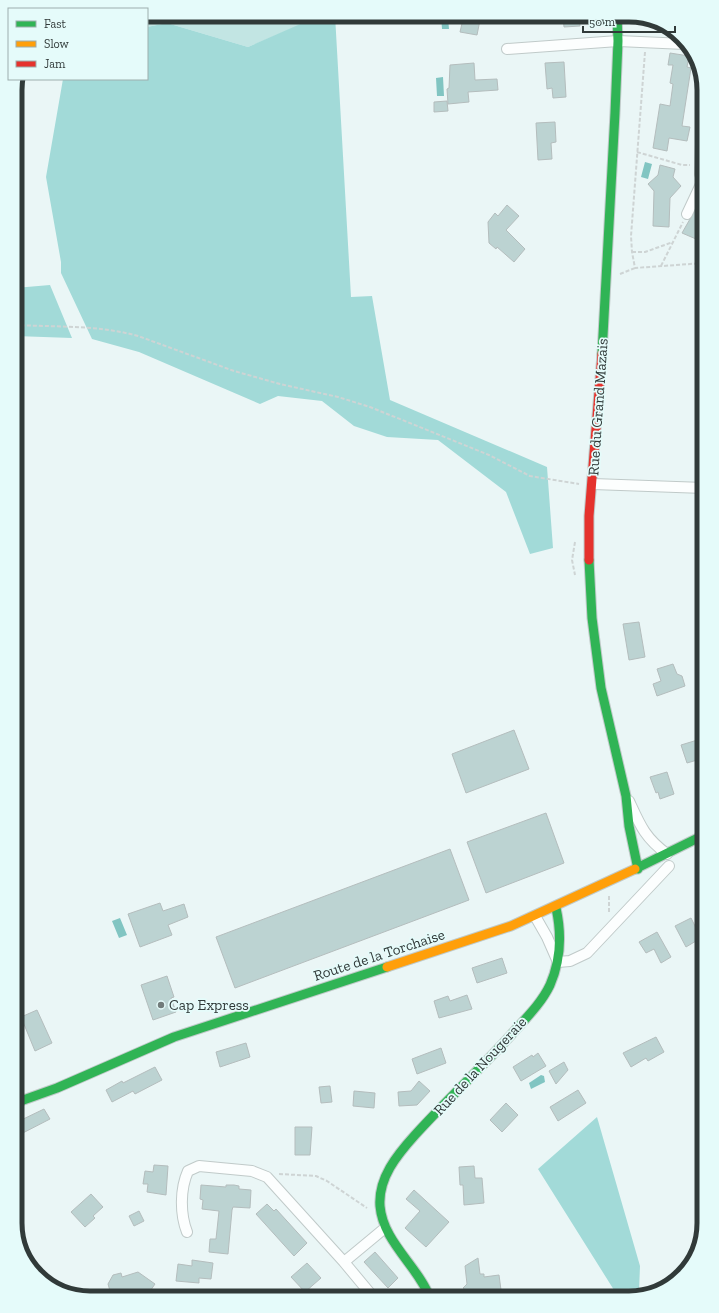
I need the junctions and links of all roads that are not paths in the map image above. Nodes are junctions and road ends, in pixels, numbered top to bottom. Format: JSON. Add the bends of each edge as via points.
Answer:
{"nodes":[{"id":1,"x":617,"y":22,"type":"edge"},
{"id":2,"x":618,"y":41,"type":"junction"},
{"id":3,"x":678,"y":43,"type":"edge"},
{"id":4,"x":507,"y":49,"type":"dead end"},
{"id":5,"x":697,"y":195,"type":"edge"},
{"id":6,"x":687,"y":214,"type":"road end"},
{"id":7,"x":593,"y":484,"type":"junction"},
{"id":8,"x":697,"y":488,"type":"edge"},
{"id":9,"x":626,"y":796,"type":"junction"},
{"id":10,"x":697,"y":839,"type":"edge"},
{"id":11,"x":667,"y":854,"type":"junction"},
{"id":12,"x":669,"y":866,"type":"dead end"},
{"id":13,"x":638,"y":869,"type":"junction"},
{"id":14,"x":556,"y":908,"type":"junction"},
{"id":15,"x":535,"y":916,"type":"junction"},
{"id":16,"x":558,"y":962,"type":"junction"},
{"id":17,"x":57,"y":1088,"type":"junction"},
{"id":18,"x":22,"y":1100,"type":"edge"},
{"id":19,"x":22,"y":1108,"type":"edge"},
{"id":20,"x":385,"y":1228,"type":"junction"},
{"id":21,"x":187,"y":1232,"type":"dead end"},
{"id":22,"x":344,"y":1262,"type":"junction"},
{"id":23,"x":368,"y":1291,"type":"edge"},
{"id":24,"x":427,"y":1291,"type":"edge"}],
"edges":[{"from":1,"to":2,"type":"street","name":"Rue du Grand Mazais"},
{"from":2,"to":3,"type":"street"},
{"from":2,"to":4,"type":"street"},
{"from":2,"to":7,"type":"street","name":"Rue du Grand Mazais"},
{"from":5,"to":6,"type":"street"},
{"from":7,"to":8,"type":"street"},
{"from":7,"to":9,"type":"street","name":"Rue du Grand Mazais","via":[[589,516],[592,618],[602,688]]},
{"from":9,"to":11,"type":"street","name":"Rue du Grand Mazais","via":[[644,833]]},
{"from":9,"to":13,"type":"street","name":"Rue du Grand Mazais"},
{"from":10,"to":11,"type":"street","name":"Route de la Torchaise"},
{"from":11,"to":13,"type":"street","name":"Route de la Torchaise"},
{"from":12,"to":16,"type":"street","via":[[587,953],[570,961]]},
{"from":13,"to":14,"type":"street","name":"Route de la Torchaise"},
{"from":14,"to":15,"type":"street","name":"Route de la Torchaise"},
{"from":14,"to":16,"type":"street","name":"Rue de la Nougeraie","via":[[561,947]]},
{"from":15,"to":16,"type":"street"},
{"from":15,"to":17,"type":"street","name":"Route de la Torchaise","via":[[174,1037]]},
{"from":16,"to":20,"type":"street","name":"Rue de la Nougeraie","via":[[550,985],[535,1008],[407,1144],[393,1163],[381,1187],[380,1201]]},
{"from":17,"to":18,"type":"street","name":"Route de la Torchaise"},
{"from":17,"to":19,"type":"street","name":"Route de la Torchaise"},
{"from":20,"to":22,"type":"street"},
{"from":20,"to":24,"type":"street","name":"Rue de la Nougeraie","via":[[423,1281]]},
{"from":21,"to":22,"type":"street","via":[[182,1212],[185,1177],[188,1171],[199,1166],[259,1173],[272,1181]]},
{"from":22,"to":23,"type":"street"}]}
